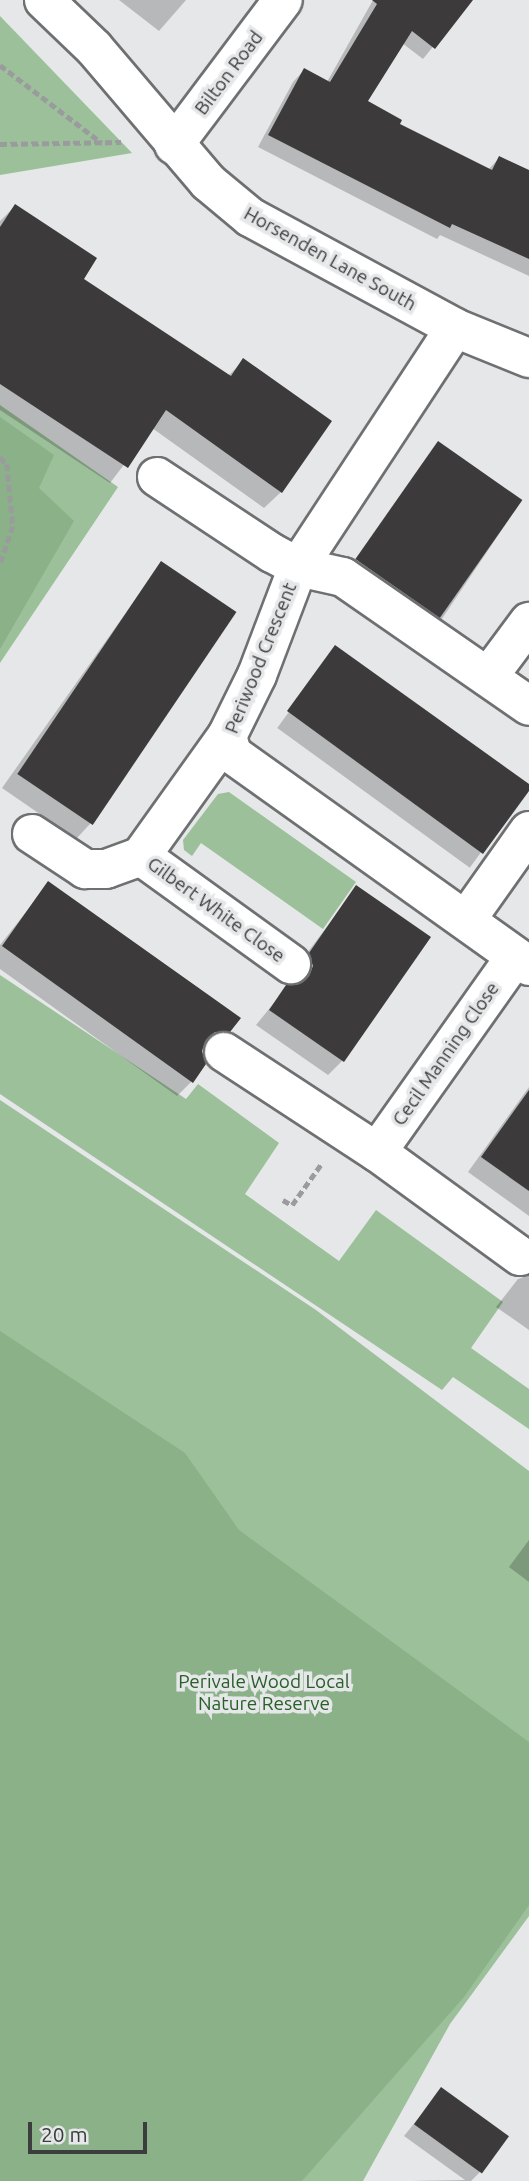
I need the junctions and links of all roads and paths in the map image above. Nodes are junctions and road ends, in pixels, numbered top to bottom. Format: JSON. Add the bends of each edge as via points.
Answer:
{"nodes":[{"id":1,"x":44,"y":0,"type":"edge"},
{"id":2,"x":283,"y":0,"type":"edge"},
{"id":3,"x":0,"y":65,"type":"edge"},
{"id":4,"x":103,"y":143,"type":"junction"},
{"id":5,"x":0,"y":144,"type":"edge"},
{"id":6,"x":174,"y":145,"type":"junction"},
{"id":7,"x":455,"y":328,"type":"junction"},
{"id":8,"x":529,"y":359,"type":"edge"},
{"id":9,"x":0,"y":457,"type":"edge"},
{"id":10,"x":157,"y":477,"type":"dead end"},
{"id":11,"x":0,"y":565,"type":"edge"},
{"id":12,"x":298,"y":566,"type":"junction"},
{"id":13,"x":529,"y":622,"type":"edge"},
{"id":14,"x":488,"y":677,"type":"junction"},
{"id":15,"x":529,"y":706,"type":"edge"},
{"id":16,"x":227,"y":736,"type":"junction"},
{"id":17,"x":529,"y":831,"type":"edge"},
{"id":18,"x":32,"y":834,"type":"dead end"},
{"id":19,"x":141,"y":856,"type":"junction"},
{"id":20,"x":466,"y":920,"type":"junction"},
{"id":21,"x":522,"y":962,"type":"edge"},
{"id":22,"x":290,"y":964,"type":"dead end"},
{"id":23,"x":224,"y":1052,"type":"dead end"},
{"id":24,"x":344,"y":1131,"type":"junction"},
{"id":25,"x":377,"y":1152,"type":"junction"},
{"id":26,"x":283,"y":1200,"type":"dead end"},
{"id":27,"x":520,"y":1255,"type":"dead end"}],
"edges":[{"from":1,"to":6,"type":"street","name":"Horsenden Lane South","via":[[94,48]]},
{"from":2,"to":6,"type":"street","name":"Bilton Road"},
{"from":3,"to":4,"type":"path"},
{"from":4,"to":5,"type":"path"},
{"from":4,"to":6,"type":"path"},
{"from":6,"to":7,"type":"street","name":"Horsenden Lane South","via":[[250,217]]},
{"from":7,"to":8,"type":"street","name":"Horsenden Lane South"},
{"from":7,"to":12,"type":"street","name":"Periwood Crescent"},
{"from":9,"to":11,"type":"path","via":[[7,464],[13,526]]},
{"from":10,"to":12,"type":"street"},
{"from":12,"to":14,"type":"street","via":[[343,577]]},
{"from":12,"to":16,"type":"street","name":"Periwood Crescent","via":[[257,675]]},
{"from":13,"to":14,"type":"street"},
{"from":14,"to":15,"type":"street"},
{"from":16,"to":19,"type":"street","name":"Gilbert White Close"},
{"from":16,"to":20,"type":"street","name":"Periwood Crescent","via":[[232,754]]},
{"from":17,"to":20,"type":"street"},
{"from":18,"to":19,"type":"street","name":"Gilbert White Close","via":[[85,869],[106,869]]},
{"from":19,"to":22,"type":"street","name":"Gilbert White Close"},
{"from":20,"to":21,"type":"street","name":"Periwood Crescent"},
{"from":21,"to":25,"type":"street","name":"Cecil Manning Close"},
{"from":23,"to":24,"type":"street"},
{"from":24,"to":25,"type":"street"},
{"from":24,"to":26,"type":"path","via":[[292,1205]]},
{"from":25,"to":27,"type":"street"}]}
